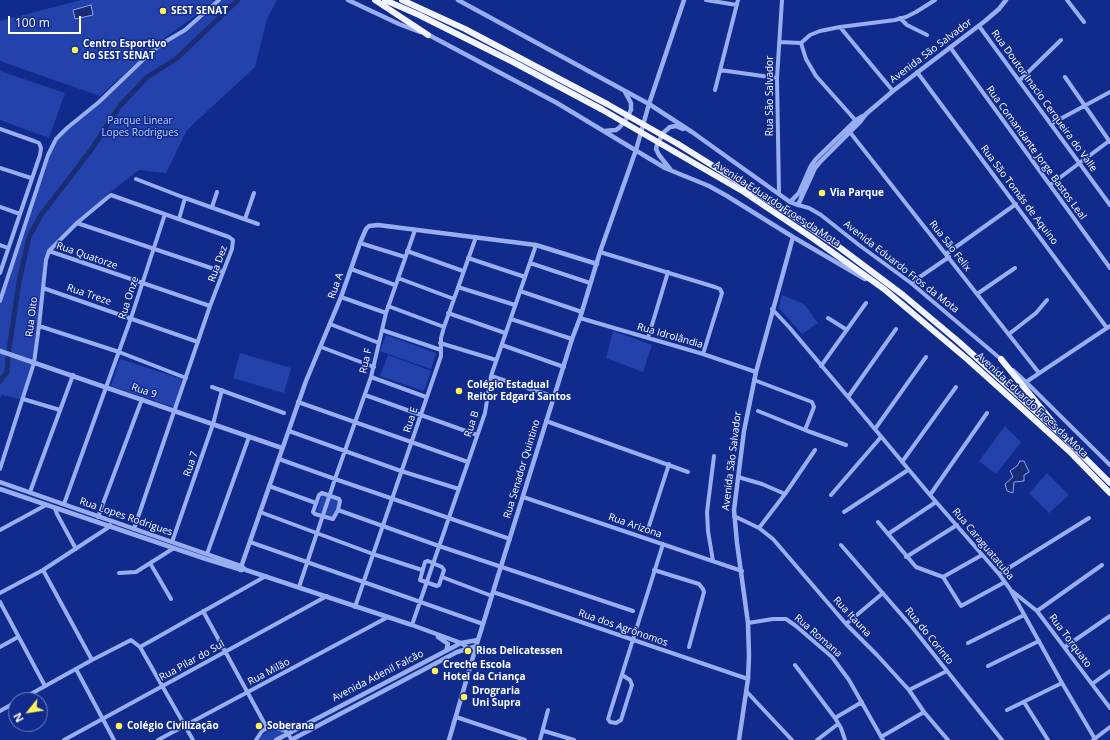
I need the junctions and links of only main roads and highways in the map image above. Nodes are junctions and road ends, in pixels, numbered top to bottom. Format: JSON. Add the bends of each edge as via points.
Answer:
{"nodes":[{"id":1,"x":375,"y":0,"type":"edge"},
{"id":2,"x":385,"y":0,"type":"edge"},
{"id":3,"x":402,"y":0,"type":"edge"},
{"id":4,"x":428,"y":35,"type":"road end"},
{"id":5,"x":1001,"y":359,"type":"road end"},
{"id":6,"x":1064,"y":437,"type":"junction"},
{"id":7,"x":1110,"y":483,"type":"edge"},
{"id":8,"x":1110,"y":493,"type":"edge"}],
"edges":[{"from":1,"to":4,"type":"highway"},
{"from":2,"to":8,"type":"highway","name":"Avenida Eduardo Froes da Mota","bridge":true,"via":[[514,62],[601,109],[744,192],[811,236],[884,290],[967,359],[1069,451]]},
{"from":3,"to":6,"type":"highway","name":"Avenida Eduardo Froes da Mota","bridge":true,"via":[[465,29],[607,104],[678,144],[794,216],[903,295],[960,342]]},
{"from":5,"to":6,"type":"highway"},
{"from":6,"to":7,"type":"highway","name":"Avenida Eduardo Froes da Mota"}]}
